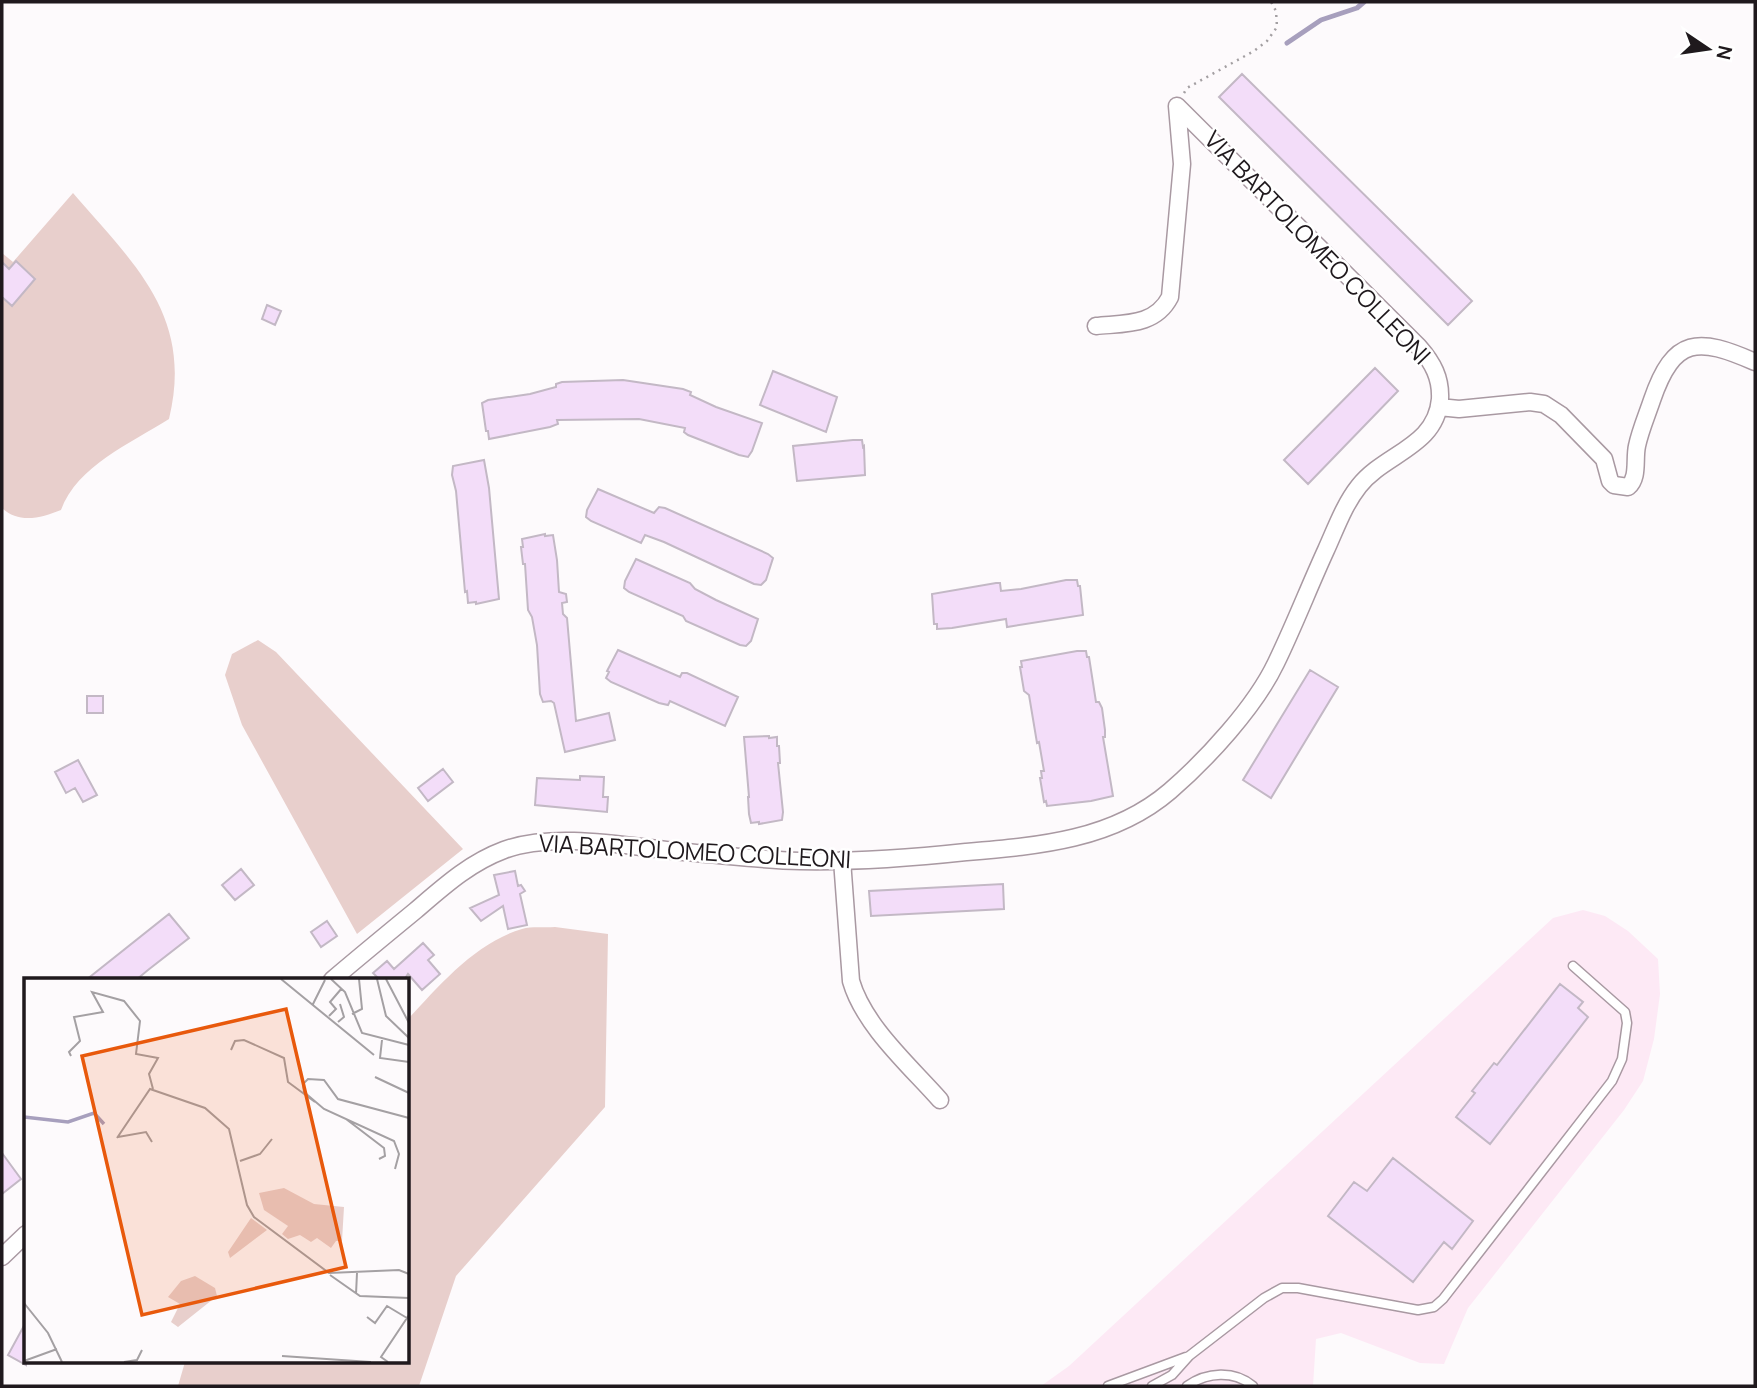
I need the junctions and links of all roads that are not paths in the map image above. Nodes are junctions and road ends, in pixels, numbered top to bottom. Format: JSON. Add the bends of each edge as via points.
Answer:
{"nodes":[{"id":1,"x":1096,"y":326,"type":"dead end"},
{"id":2,"x":1755,"y":362,"type":"edge"},
{"id":3,"x":1439,"y":407,"type":"junction"},
{"id":4,"x":842,"y":860,"type":"junction"},
{"id":5,"x":1573,"y":966,"type":"dead end"},
{"id":6,"x":334,"y":978,"type":"edge"},
{"id":7,"x":940,"y":1100,"type":"dead end"},
{"id":8,"x":24,"y":1236,"type":"edge"},
{"id":9,"x":4,"y":1253,"type":"edge"},
{"id":10,"x":1189,"y":1356,"type":"junction"},
{"id":11,"x":1108,"y":1386,"type":"edge"},
{"id":12,"x":1152,"y":1386,"type":"edge"},
{"id":13,"x":1187,"y":1386,"type":"edge"},
{"id":14,"x":1253,"y":1386,"type":"edge"}],
"edges":[{"from":1,"to":3,"type":"street","name":"VIA BARTOLOMEO COLLEONI","via":[[1144,321],[1161,311],[1170,297],[1182,164],[1177,106],[1427,356],[1439,378]]},
{"from":2,"to":3,"type":"street","via":[[1701,346],[1687,348],[1673,358],[1658,384],[1638,440],[1634,478],[1628,487],[1614,485],[1604,459],[1544,404]]},
{"from":3,"to":4,"type":"street","name":"VIA BARTOLOMEO COLLEONI","via":[[1421,439],[1374,471],[1350,498],[1268,678],[1241,716],[1160,799],[1118,824],[1077,838],[1004,849]]},
{"from":4,"to":6,"type":"street","name":"VIA BARTOLOMEO COLLEONI","via":[[771,859],[570,842],[505,849],[465,869]]},
{"from":4,"to":7,"type":"street","via":[[851,981],[858,1000]]},
{"from":5,"to":10,"type":"lane","via":[[1625,1012],[1628,1023],[1619,1071],[1443,1299],[1434,1307],[1418,1310],[1282,1288]]},
{"from":8,"to":9,"type":"street"},
{"from":10,"to":11,"type":"lane"},
{"from":10,"to":12,"type":"lane","via":[[1172,1375]]},
{"from":13,"to":14,"type":"lane","via":[[1223,1375]]}]}
